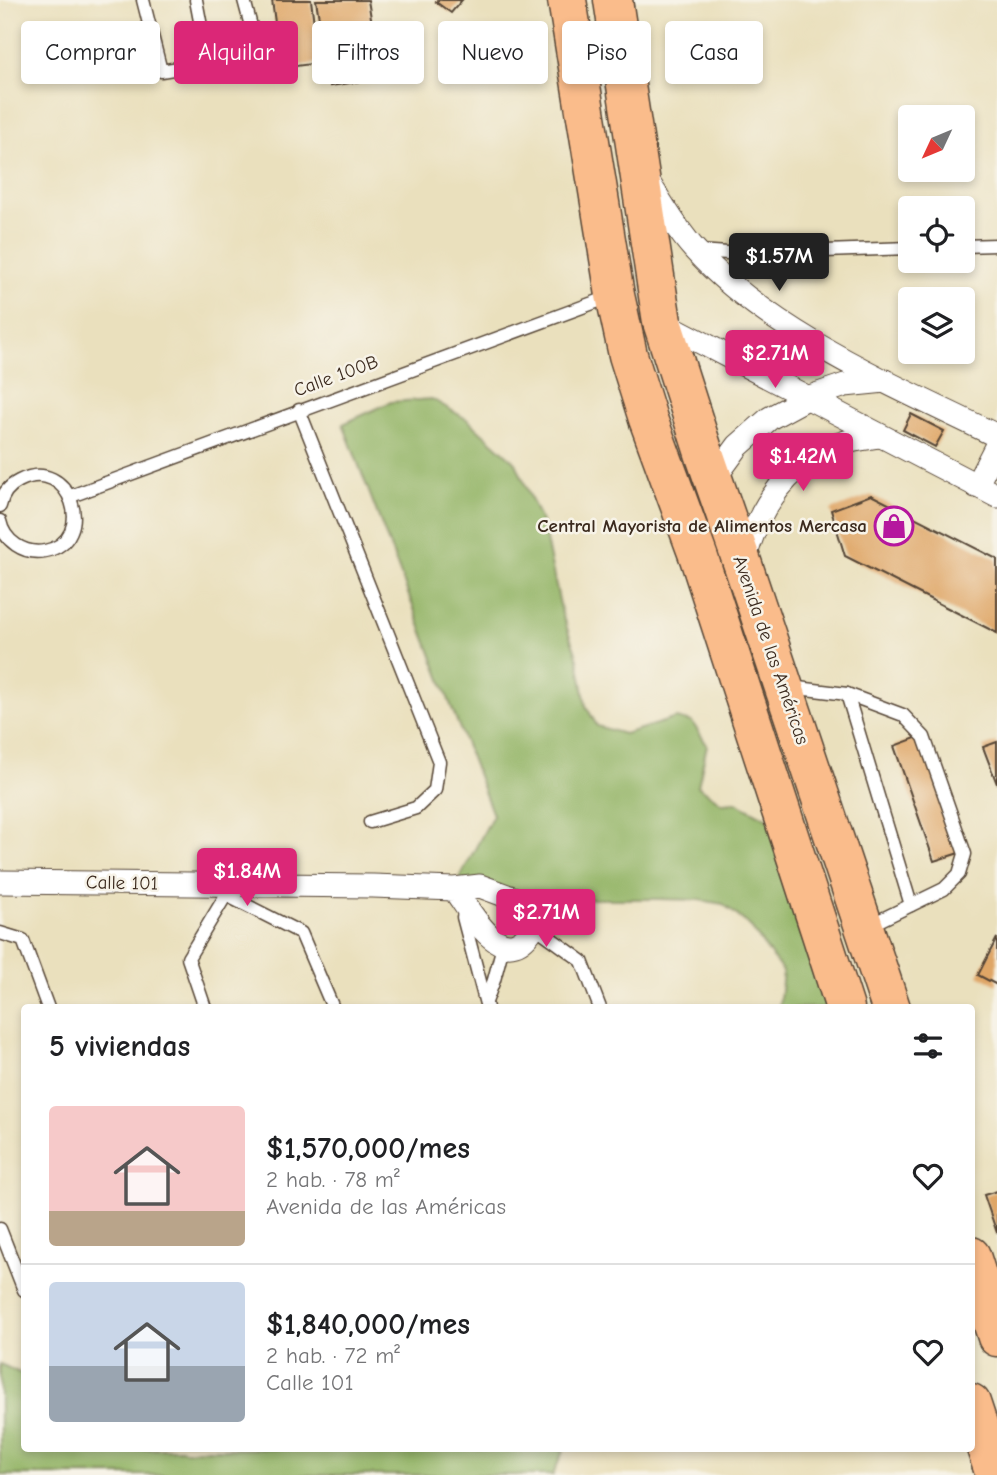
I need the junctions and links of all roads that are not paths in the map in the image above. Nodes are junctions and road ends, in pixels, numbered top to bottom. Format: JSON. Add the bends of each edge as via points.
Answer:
{"nodes":[{"id":1,"x":143,"y":0,"type":"edge"},
{"id":2,"x":196,"y":0,"type":"edge"},
{"id":3,"x":244,"y":0,"type":"edge"},
{"id":4,"x":568,"y":0,"type":"edge"},
{"id":5,"x":614,"y":0,"type":"edge"},
{"id":6,"x":250,"y":21,"type":"edge"},
{"id":7,"x":637,"y":164,"type":"junction"},
{"id":8,"x":997,"y":245,"type":"edge"},
{"id":9,"x":975,"y":246,"type":"edge"},
{"id":10,"x":898,"y":248,"type":"edge"},
{"id":11,"x":695,"y":250,"type":"junction"},
{"id":12,"x":615,"y":295,"type":"junction"},
{"id":13,"x":662,"y":322,"type":"junction"},
{"id":14,"x":885,"y":381,"type":"junction"},
{"id":15,"x":807,"y":398,"type":"junction"},
{"id":16,"x":299,"y":410,"type":"junction"},
{"id":17,"x":879,"y":436,"type":"junction"},
{"id":18,"x":997,"y":436,"type":"edge"},
{"id":19,"x":997,"y":445,"type":"edge"},
{"id":20,"x":713,"y":480,"type":"junction"},
{"id":21,"x":987,"y":491,"type":"edge"},
{"id":22,"x":71,"y":496,"type":"junction"},
{"id":23,"x":0,"y":506,"type":"edge"},
{"id":24,"x":0,"y":521,"type":"edge"},
{"id":25,"x":699,"y":558,"type":"junction"},
{"id":26,"x":743,"y":565,"type":"junction"},
{"id":27,"x":783,"y":686,"type":"junction"},
{"id":28,"x":846,"y":694,"type":"junction"},
{"id":29,"x":370,"y":822,"type":"dead end"},
{"id":30,"x":0,"y":882,"type":"edge"},
{"id":31,"x":454,"y":889,"type":"junction"},
{"id":32,"x":225,"y":890,"type":"junction"},
{"id":33,"x":911,"y":905,"type":"junction"},
{"id":34,"x":463,"y":917,"type":"dead end"},
{"id":35,"x":534,"y":926,"type":"junction"},
{"id":36,"x":864,"y":927,"type":"junction"},
{"id":37,"x":0,"y":933,"type":"edge"},
{"id":38,"x":503,"y":946,"type":"junction"},
{"id":39,"x":47,"y":1004,"type":"edge"},
{"id":40,"x":204,"y":1004,"type":"edge"},
{"id":41,"x":331,"y":1004,"type":"edge"},
{"id":42,"x":486,"y":1004,"type":"edge"},
{"id":43,"x":486,"y":1004,"type":"edge"},
{"id":44,"x":598,"y":1004,"type":"edge"},
{"id":45,"x":844,"y":1004,"type":"edge"},
{"id":46,"x":890,"y":1004,"type":"edge"},
{"id":47,"x":0,"y":1229,"type":"edge"},
{"id":48,"x":975,"y":1268,"type":"edge"},
{"id":49,"x":21,"y":1282,"type":"edge"},
{"id":50,"x":997,"y":1337,"type":"edge"},
{"id":51,"x":975,"y":1415,"type":"edge"},
{"id":52,"x":995,"y":1475,"type":"edge"}],
"edges":[{"from":1,"to":2,"type":"lane","via":[[161,71],[208,63]]},
{"from":3,"to":6,"type":"lane"},
{"from":4,"to":12,"type":"highway","name":"Avenida de las Américas"},
{"from":5,"to":7,"type":"highway","name":"Avenida de las Américas"},
{"from":7,"to":11,"type":"street"},
{"from":7,"to":13,"type":"highway","name":"Avenida de las Américas"},
{"from":8,"to":9,"type":"lane"},
{"from":10,"to":11,"type":"lane","via":[[742,254]]},
{"from":11,"to":14,"type":"street","via":[[751,301]]},
{"from":12,"to":13,"type":"highway"},
{"from":12,"to":16,"type":"lane","name":"Calle 100B"},
{"from":12,"to":25,"type":"highway","name":"Avenida de las Américas","via":[[648,419]]},
{"from":13,"to":15,"type":"street"},
{"from":13,"to":20,"type":"highway","name":"Avenida de las Américas"},
{"from":14,"to":15,"type":"street","via":[[845,385]]},
{"from":14,"to":18,"type":"street"},
{"from":15,"to":17,"type":"street"},
{"from":15,"to":20,"type":"street","via":[[770,418],[738,446]]},
{"from":16,"to":22,"type":"lane","name":"Calle 100B"},
{"from":16,"to":29,"type":"lane","via":[[439,762],[435,790],[416,808]]},
{"from":17,"to":21,"type":"street"},
{"from":17,"to":26,"type":"street","via":[[846,442],[815,456],[789,476],[767,502],[751,532]]},
{"from":19,"to":21,"type":"street"},
{"from":20,"to":25,"type":"highway","via":[[702,505]]},
{"from":20,"to":26,"type":"highway","name":"Avenida de las Américas"},
{"from":22,"to":23,"type":"lane","via":[[59,483],[43,476],[27,477],[11,484]]},
{"from":22,"to":24,"type":"lane","via":[[72,530],[46,551],[28,551],[12,543]]},
{"from":25,"to":45,"type":"highway","name":"Avenida de las Américas"},
{"from":26,"to":27,"type":"highway","name":"Avenida de las Américas"},
{"from":27,"to":28,"type":"lane"},
{"from":27,"to":36,"type":"highway","name":"Avenida de las Américas"},
{"from":28,"to":33,"type":"lane"},
{"from":28,"to":33,"type":"lane","via":[[903,715],[924,737],[965,853],[959,874],[944,889]]},
{"from":30,"to":32,"type":"street","name":"Calle 101","via":[[103,882]]},
{"from":31,"to":32,"type":"street","name":"Calle 101"},
{"from":31,"to":35,"type":"street","name":"Calle 101","via":[[480,886],[515,899]]},
{"from":31,"to":38,"type":"street","via":[[491,938]]},
{"from":32,"to":40,"type":"lane","via":[[188,958]]},
{"from":32,"to":41,"type":"lane","via":[[301,933]]},
{"from":33,"to":36,"type":"lane"},
{"from":34,"to":43,"type":"lane"},
{"from":35,"to":38,"type":"street","via":[[527,939]]},
{"from":35,"to":44,"type":"lane","via":[[582,961]]},
{"from":36,"to":46,"type":"highway","name":"Avenida de las Américas"},
{"from":37,"to":39,"type":"lane","via":[[23,940]]},
{"from":38,"to":42,"type":"lane"},
{"from":47,"to":49,"type":"lane"},
{"from":48,"to":50,"type":"highway"},
{"from":51,"to":52,"type":"highway"}]}
